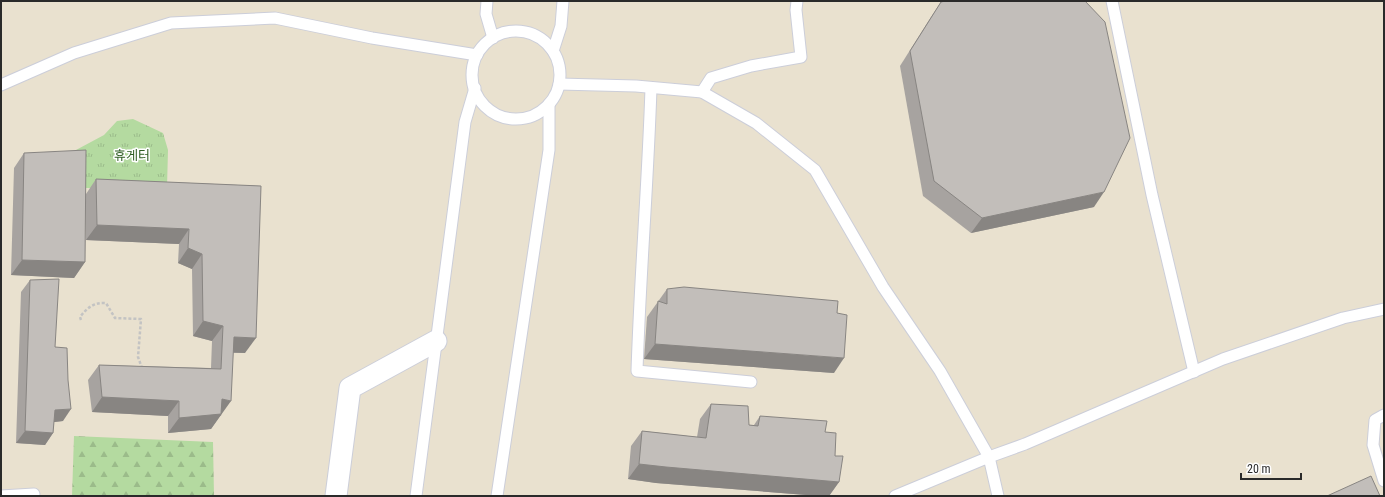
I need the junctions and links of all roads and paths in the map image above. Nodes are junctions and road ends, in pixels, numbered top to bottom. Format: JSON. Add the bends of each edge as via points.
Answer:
{"nodes":[{"id":1,"x":487,"y":1,"type":"edge"},
{"id":2,"x":563,"y":1,"type":"edge"},
{"id":3,"x":797,"y":1,"type":"edge"},
{"id":4,"x":1112,"y":1,"type":"edge"},
{"id":5,"x":492,"y":38,"type":"junction"},
{"id":6,"x":553,"y":51,"type":"junction"},
{"id":7,"x":477,"y":55,"type":"junction"},
{"id":8,"x":559,"y":84,"type":"junction"},
{"id":9,"x":1,"y":85,"type":"edge"},
{"id":10,"x":475,"y":88,"type":"junction"},
{"id":11,"x":651,"y":88,"type":"junction"},
{"id":12,"x":702,"y":92,"type":"junction"},
{"id":13,"x":549,"y":104,"type":"junction"},
{"id":14,"x":1384,"y":309,"type":"edge"},
{"id":15,"x":81,"y":320,"type":"dead end"},
{"id":16,"x":436,"y":341,"type":"junction"},
{"id":17,"x":143,"y":372,"type":"edge"},
{"id":18,"x":1194,"y":372,"type":"junction"},
{"id":19,"x":751,"y":382,"type":"dead end"},
{"id":20,"x":1384,"y":415,"type":"edge"},
{"id":21,"x":989,"y":457,"type":"junction"},
{"id":22,"x":1384,"y":481,"type":"edge"},
{"id":23,"x":34,"y":494,"type":"dead end"},
{"id":24,"x":1,"y":496,"type":"edge"},
{"id":25,"x":336,"y":496,"type":"edge"},
{"id":26,"x":416,"y":496,"type":"edge"},
{"id":27,"x":497,"y":496,"type":"edge"},
{"id":28,"x":895,"y":496,"type":"edge"},
{"id":29,"x":998,"y":496,"type":"edge"}],
"edges":[{"from":1,"to":5,"type":"lane","via":[[486,14]]},
{"from":2,"to":6,"type":"lane","via":[[561,26]]},
{"from":3,"to":12,"type":"lane","via":[[801,57],[751,66],[711,78]]},
{"from":4,"to":18,"type":"lane","via":[[1152,195]]},
{"from":5,"to":6,"type":"lane","via":[[514,31],[526,32],[546,42]]},
{"from":5,"to":7,"type":"lane"},
{"from":6,"to":8,"type":"lane","via":[[558,61]]},
{"from":7,"to":9,"type":"lane","via":[[372,38],[275,18],[171,23],[74,53]]},
{"from":7,"to":10,"type":"lane","via":[[473,77]]},
{"from":8,"to":11,"type":"lane"},
{"from":8,"to":13,"type":"lane"},
{"from":10,"to":13,"type":"lane","via":[[479,99],[487,107],[496,114],[507,117],[530,117]]},
{"from":10,"to":16,"type":"lane","via":[[465,122]]},
{"from":11,"to":12,"type":"lane"},
{"from":11,"to":19,"type":"lane","via":[[637,371]]},
{"from":12,"to":21,"type":"lane","via":[[756,123],[815,170],[883,287],[940,371]]},
{"from":13,"to":27,"type":"lane","via":[[549,150]]},
{"from":14,"to":18,"type":"lane","via":[[1344,318],[1223,359]]},
{"from":15,"to":17,"type":"path","via":[[80,317],[86,309],[98,302],[106,303],[115,318],[140,319],[138,357]]},
{"from":16,"to":25,"type":"street","via":[[350,388]]},
{"from":16,"to":26,"type":"lane"},
{"from":18,"to":21,"type":"lane"},
{"from":20,"to":22,"type":"lane","via":[[1374,420],[1373,445]]},
{"from":21,"to":28,"type":"lane"},
{"from":21,"to":29,"type":"lane"},
{"from":23,"to":24,"type":"lane"}]}
